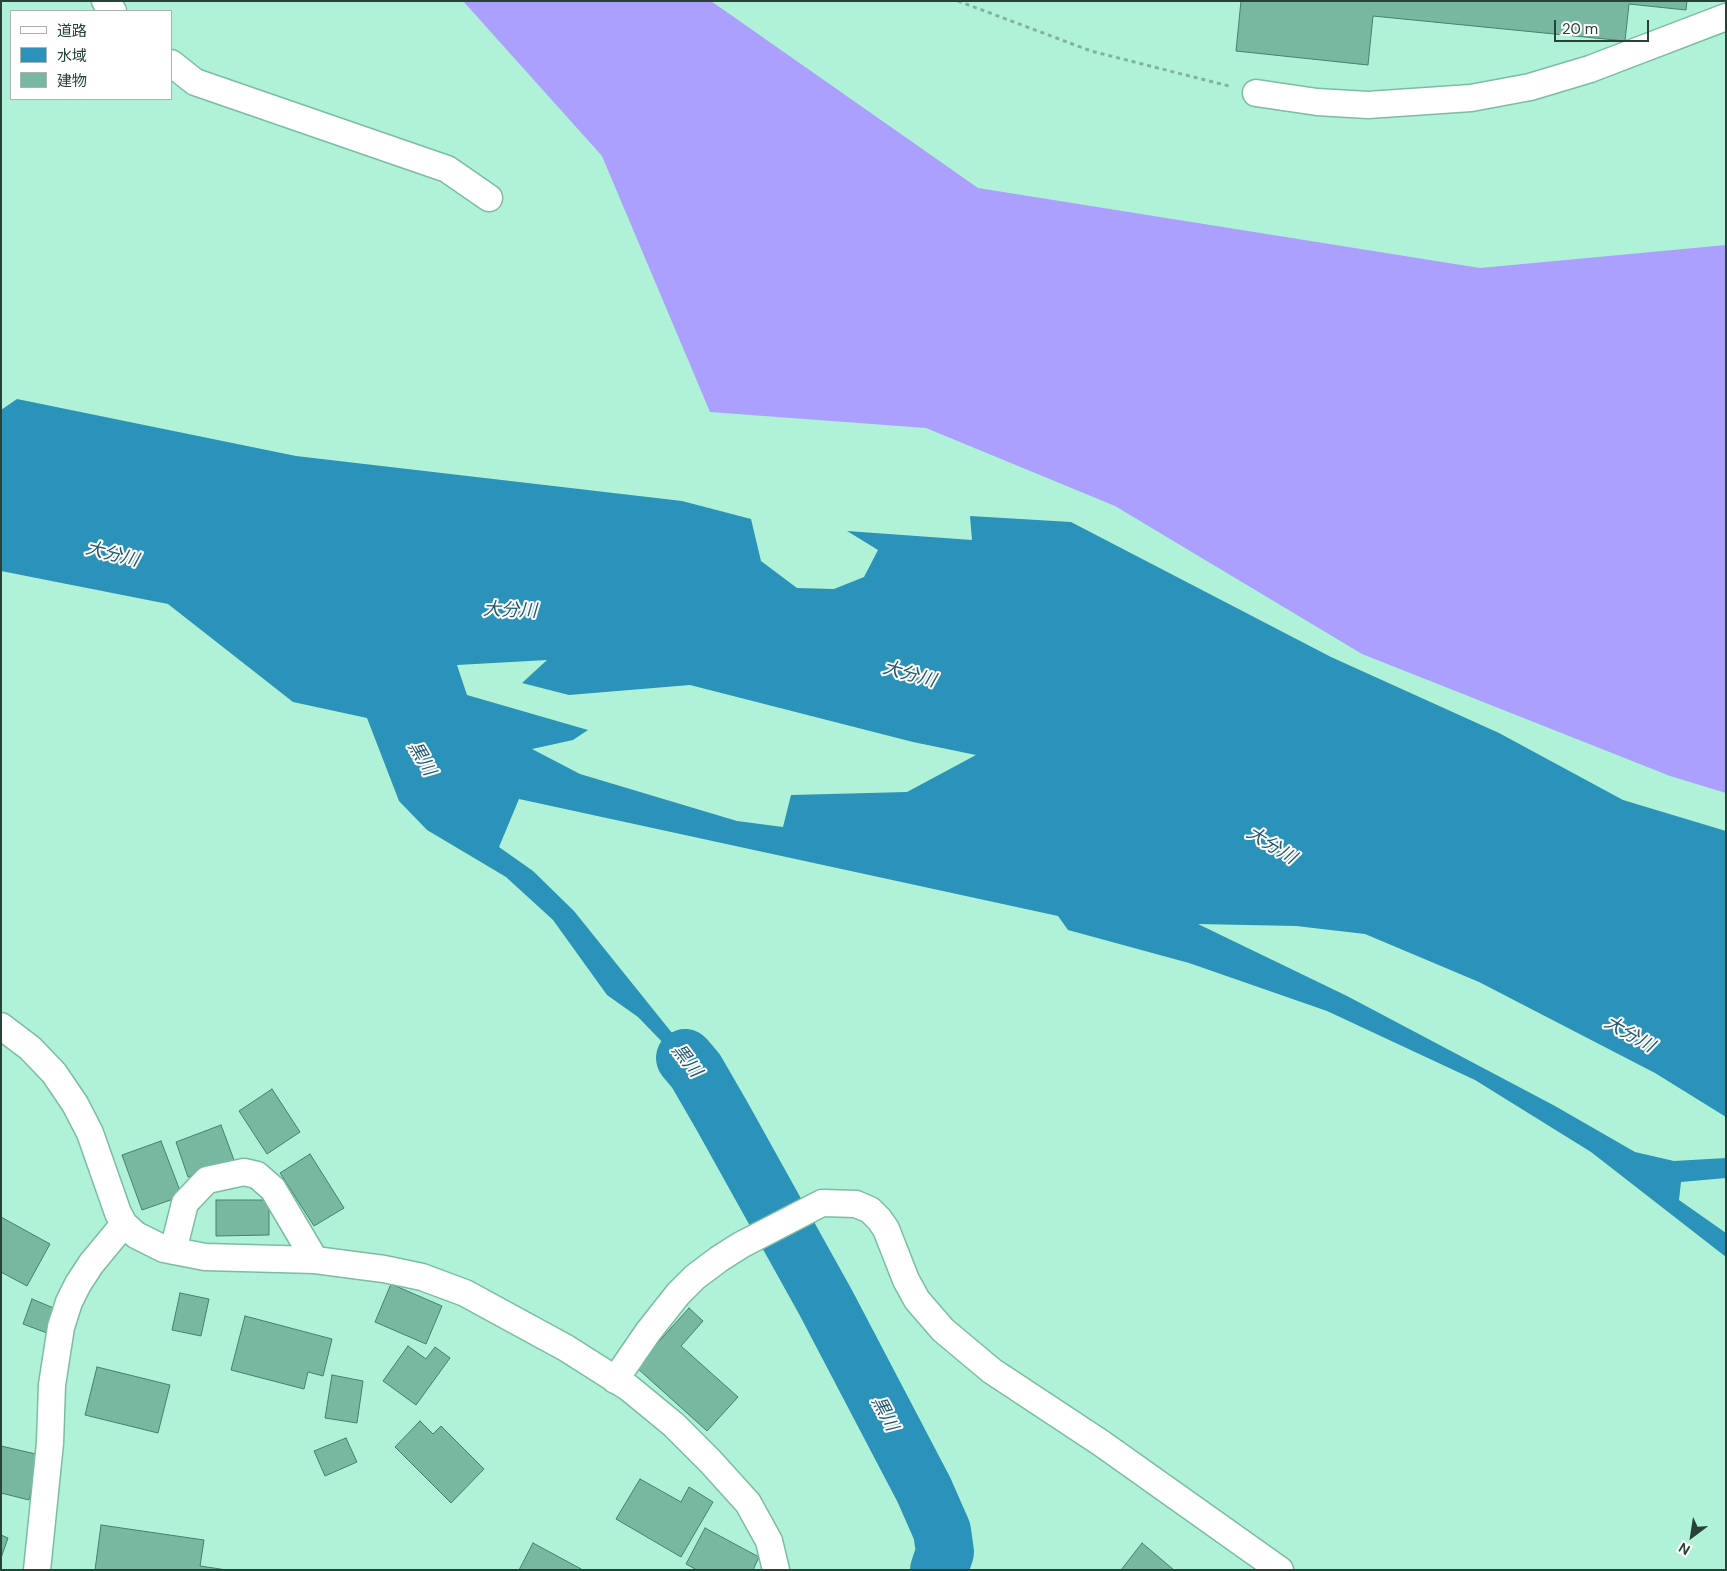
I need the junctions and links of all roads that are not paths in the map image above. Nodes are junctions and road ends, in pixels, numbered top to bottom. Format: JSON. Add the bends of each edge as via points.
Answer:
{"nodes":[{"id":1,"x":1726,"y":17,"type":"edge"},
{"id":2,"x":172,"y":64,"type":"edge"},
{"id":3,"x":1256,"y":93,"type":"road end"},
{"id":4,"x":489,"y":198,"type":"dead end"},
{"id":5,"x":1,"y":1026,"type":"edge"},
{"id":6,"x":124,"y":1224,"type":"junction"},
{"id":7,"x":173,"y":1251,"type":"junction"},
{"id":8,"x":315,"y":1260,"type":"junction"},
{"id":9,"x":616,"y":1380,"type":"junction"},
{"id":10,"x":37,"y":1570,"type":"edge"},
{"id":11,"x":776,"y":1570,"type":"edge"},
{"id":12,"x":1280,"y":1570,"type":"edge"}],
"edges":[{"from":1,"to":3,"type":"street","via":[[1590,69],[1530,87],[1471,98],[1368,105]]},
{"from":2,"to":4,"type":"street","via":[[195,82],[447,169]]},
{"from":5,"to":6,"type":"street","via":[[30,1048],[54,1073],[75,1104],[90,1133]]},
{"from":6,"to":7,"type":"street","via":[[141,1239]]},
{"from":6,"to":10,"type":"street","via":[[87,1270],[69,1302],[61,1327],[52,1385],[50,1444]]},
{"from":7,"to":8,"type":"street","via":[[205,1257]]},
{"from":7,"to":8,"type":"street","via":[[185,1203],[207,1180],[244,1172],[257,1175],[273,1189]]},
{"from":8,"to":9,"type":"street","via":[[384,1268],[422,1277],[465,1294],[566,1348]]},
{"from":9,"to":11,"type":"street","via":[[674,1425],[748,1503],[769,1541]]},
{"from":9,"to":12,"type":"street","via":[[648,1332],[696,1276],[741,1244],[822,1203],[856,1204],[879,1218],[906,1280],[943,1330],[992,1372],[1101,1443]]}]}
